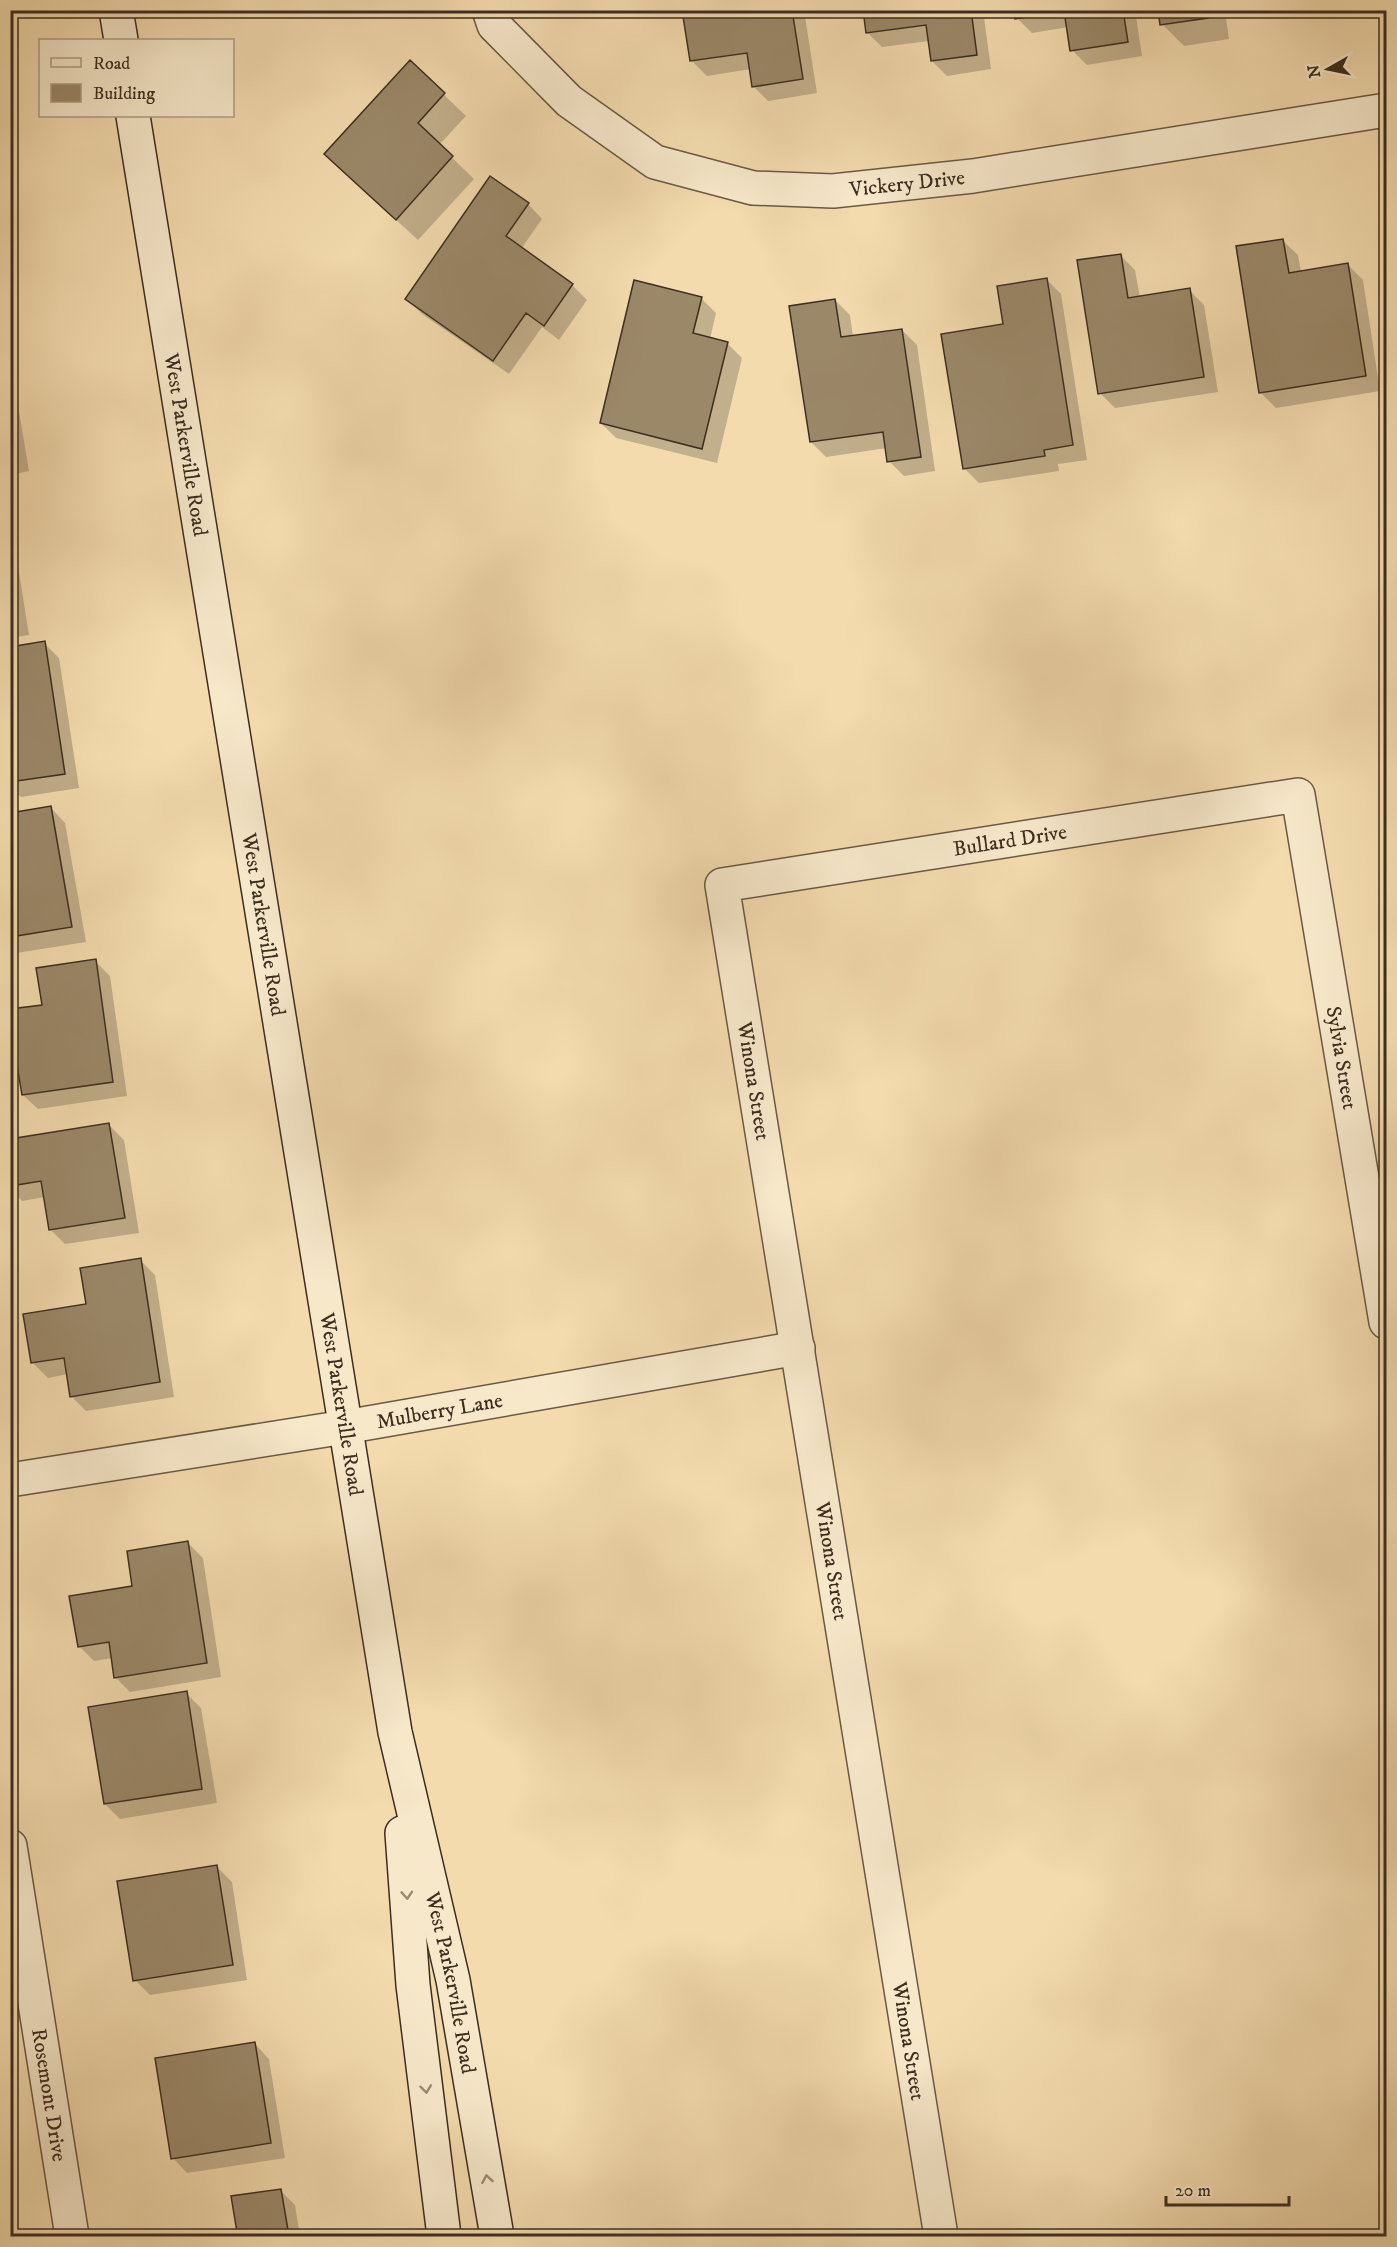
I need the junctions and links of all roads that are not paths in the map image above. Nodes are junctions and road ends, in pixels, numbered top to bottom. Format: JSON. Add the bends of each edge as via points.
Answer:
{"nodes":[{"id":1,"x":116,"y":10,"type":"edge"},
{"id":2,"x":489,"y":10,"type":"edge"},
{"id":3,"x":121,"y":39,"type":"edge"},
{"id":4,"x":1386,"y":110,"type":"edge"},
{"id":5,"x":133,"y":117,"type":"edge"},
{"id":6,"x":1298,"y":795,"type":"joint"},
{"id":7,"x":722,"y":885,"type":"joint"},
{"id":8,"x":1386,"y":1322,"type":"edge"},
{"id":9,"x":798,"y":1348,"type":"junction"},
{"id":10,"x":345,"y":1427,"type":"junction"},
{"id":11,"x":10,"y":1480,"type":"edge"},
{"id":12,"x":395,"y":1732,"type":"junction"},
{"id":13,"x":10,"y":1846,"type":"edge"},
{"id":14,"x":22,"y":1995,"type":"edge"},
{"id":15,"x":72,"y":2236,"type":"edge"},
{"id":16,"x":444,"y":2236,"type":"edge"},
{"id":17,"x":497,"y":2236,"type":"edge"},
{"id":18,"x":941,"y":2236,"type":"edge"}],
"edges":[{"from":1,"to":3,"type":"street"},
{"from":2,"to":4,"type":"street","name":"Vickery Drive","via":[[494,25],[569,100],[655,162],[753,188],[833,191],[973,176]]},
{"from":5,"to":10,"type":"street","name":"West Parkerville Road"},
{"from":6,"to":7,"type":"street","name":"Bullard Drive"},
{"from":6,"to":8,"type":"street","name":"Sylvia Street"},
{"from":7,"to":9,"type":"street","name":"Winona Street"},
{"from":9,"to":10,"type":"street","name":"Mulberry Lane"},
{"from":9,"to":18,"type":"street","name":"Winona Street"},
{"from":10,"to":11,"type":"street","name":"Mulberry Lane"},
{"from":10,"to":12,"type":"street","name":"West Parkerville Road"},
{"from":12,"to":16,"type":"street","name":"West Parkerville Road","one_way":true,"via":[[413,1985]]},
{"from":17,"to":12,"type":"street","name":"West Parkerville Road","one_way":true,"via":[[453,1980]]},
{"from":13,"to":14,"type":"street","name":"Rosemont Drive"},
{"from":14,"to":15,"type":"street","name":"Rosemont Drive"}]}
